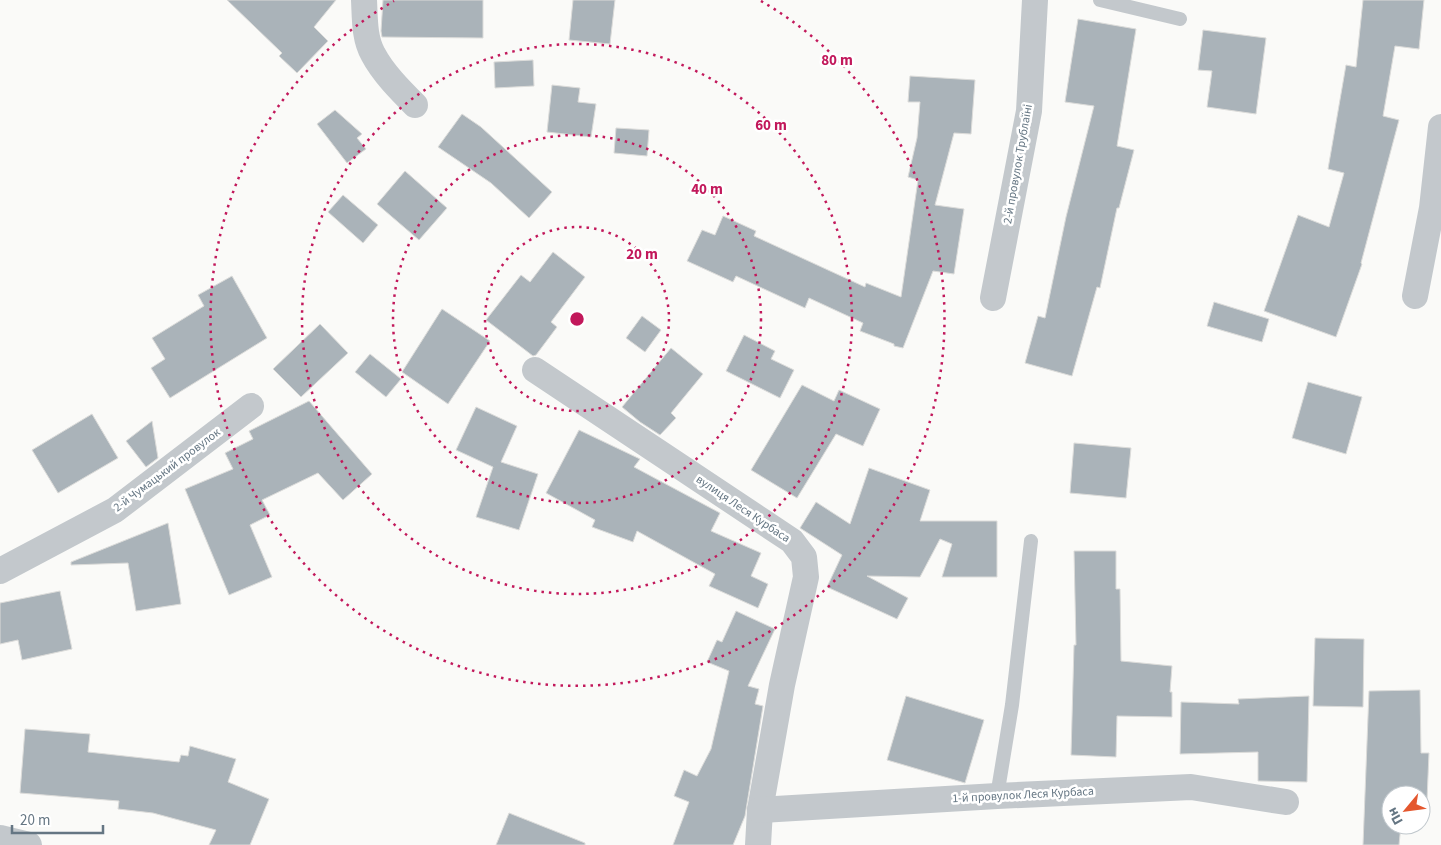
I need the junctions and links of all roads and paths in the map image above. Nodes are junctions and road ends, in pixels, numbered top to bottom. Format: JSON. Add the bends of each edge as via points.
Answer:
{"nodes":[{"id":1,"x":364,"y":0,"type":"edge"},
{"id":2,"x":1035,"y":0,"type":"edge"},
{"id":3,"x":1100,"y":0,"type":"edge"},
{"id":4,"x":1180,"y":19,"type":"dead end"},
{"id":5,"x":415,"y":106,"type":"dead end"},
{"id":6,"x":1441,"y":127,"type":"edge"},
{"id":7,"x":1415,"y":296,"type":"dead end"},
{"id":8,"x":993,"y":298,"type":"dead end"},
{"id":9,"x":535,"y":370,"type":"dead end"},
{"id":10,"x":251,"y":406,"type":"dead end"},
{"id":11,"x":1031,"y":541,"type":"dead end"},
{"id":12,"x":0,"y":571,"type":"edge"},
{"id":13,"x":997,"y":796,"type":"junction"},
{"id":14,"x":1286,"y":802,"type":"dead end"},
{"id":15,"x":760,"y":810,"type":"junction"},
{"id":16,"x":0,"y":838,"type":"edge"},
{"id":17,"x":29,"y":845,"type":"edge"},
{"id":18,"x":758,"y":845,"type":"edge"}],
"edges":[{"from":1,"to":5,"type":"street","via":[[365,28],[372,54]]},
{"from":2,"to":8,"type":"street","name":"2-й провулок Трублаїні","via":[[1029,111]]},
{"from":3,"to":4,"type":"lane"},
{"from":6,"to":7,"type":"street","via":[[1432,208]]},
{"from":9,"to":15,"type":"street","name":"вулиця Леся Курбаса","via":[[792,541],[804,557],[806,577],[782,685]]},
{"from":10,"to":12,"type":"street","name":"2-й Чумацький провулок","via":[[115,510]]},
{"from":11,"to":13,"type":"lane","via":[[1012,705]]},
{"from":13,"to":14,"type":"street","name":"1-й провулок Леся Курбаса","via":[[1191,786]]},
{"from":13,"to":15,"type":"street","name":"1-й провулок Леся Курбаса"},
{"from":15,"to":18,"type":"street","name":"вулиця Леся Курбаса"},
{"from":16,"to":17,"type":"street"}]}
